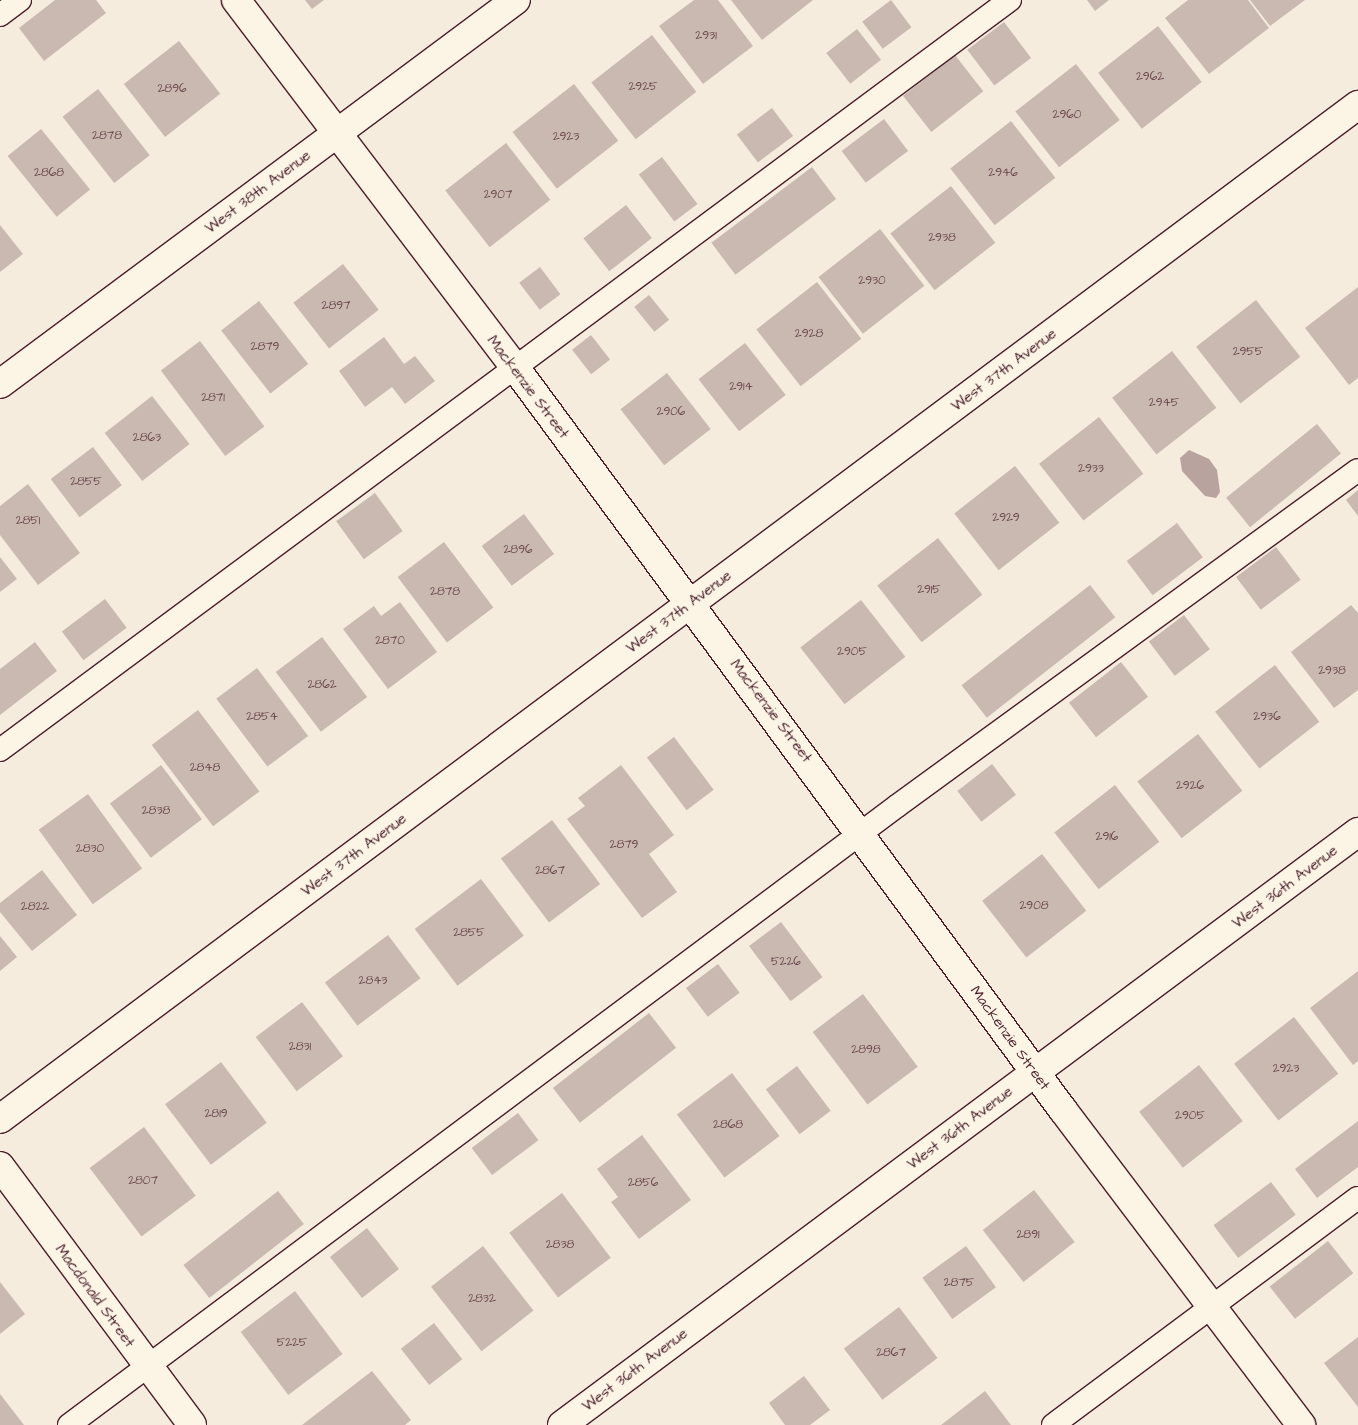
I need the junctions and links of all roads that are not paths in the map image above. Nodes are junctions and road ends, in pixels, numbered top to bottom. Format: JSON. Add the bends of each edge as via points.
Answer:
{"nodes":[{"id":1,"x":20,"y":0,"type":"edge"},
{"id":2,"x":236,"y":0,"type":"edge"},
{"id":3,"x":516,"y":0,"type":"edge"},
{"id":4,"x":1010,"y":0,"type":"edge"},
{"id":5,"x":0,"y":15,"type":"edge"},
{"id":6,"x":1358,"y":105,"type":"edge"},
{"id":7,"x":335,"y":134,"type":"junction"},
{"id":8,"x":514,"y":366,"type":"junction"},
{"id":9,"x":0,"y":384,"type":"edge"},
{"id":10,"x":1358,"y":470,"type":"edge"},
{"id":11,"x":689,"y":604,"type":"junction"},
{"id":12,"x":0,"y":750,"type":"edge"},
{"id":13,"x":1358,"y":832,"type":"edge"},
{"id":14,"x":862,"y":833,"type":"junction"},
{"id":15,"x":1035,"y":1072,"type":"junction"},
{"id":16,"x":0,"y":1119,"type":"edge"},
{"id":17,"x":0,"y":1166,"type":"edge"},
{"id":18,"x":1358,"y":1198,"type":"edge"},
{"id":19,"x":1214,"y":1306,"type":"junction"},
{"id":20,"x":147,"y":1366,"type":"junction"},
{"id":21,"x":69,"y":1425,"type":"edge"},
{"id":22,"x":192,"y":1425,"type":"edge"},
{"id":23,"x":562,"y":1425,"type":"edge"},
{"id":24,"x":1053,"y":1425,"type":"edge"},
{"id":25,"x":1302,"y":1425,"type":"edge"}],
"edges":[{"from":1,"to":5,"type":"lane"},
{"from":2,"to":7,"type":"street","name":"Mackenzie Street"},
{"from":3,"to":7,"type":"street","name":"West 38th Avenue"},
{"from":4,"to":8,"type":"lane"},
{"from":6,"to":11,"type":"street","name":"West 37th Avenue"},
{"from":7,"to":8,"type":"street","name":"Mackenzie Street"},
{"from":7,"to":9,"type":"street","name":"West 38th Avenue"},
{"from":8,"to":11,"type":"street","name":"Mackenzie Street"},
{"from":8,"to":12,"type":"lane"},
{"from":10,"to":14,"type":"lane"},
{"from":11,"to":14,"type":"street","name":"Mackenzie Street"},
{"from":11,"to":16,"type":"street","name":"West 37th Avenue"},
{"from":13,"to":15,"type":"street","name":"West 36th Avenue"},
{"from":14,"to":15,"type":"street","name":"Mackenzie Street"},
{"from":14,"to":20,"type":"lane"},
{"from":15,"to":19,"type":"street","name":"Mackenzie Street"},
{"from":15,"to":23,"type":"street","name":"West 36th Avenue"},
{"from":17,"to":20,"type":"street","name":"Macdonald Street"},
{"from":18,"to":19,"type":"lane"},
{"from":19,"to":24,"type":"lane"},
{"from":19,"to":25,"type":"street","name":"Mackenzie Street"},
{"from":20,"to":21,"type":"lane"},
{"from":20,"to":22,"type":"street","name":"Macdonald Street"}]}
